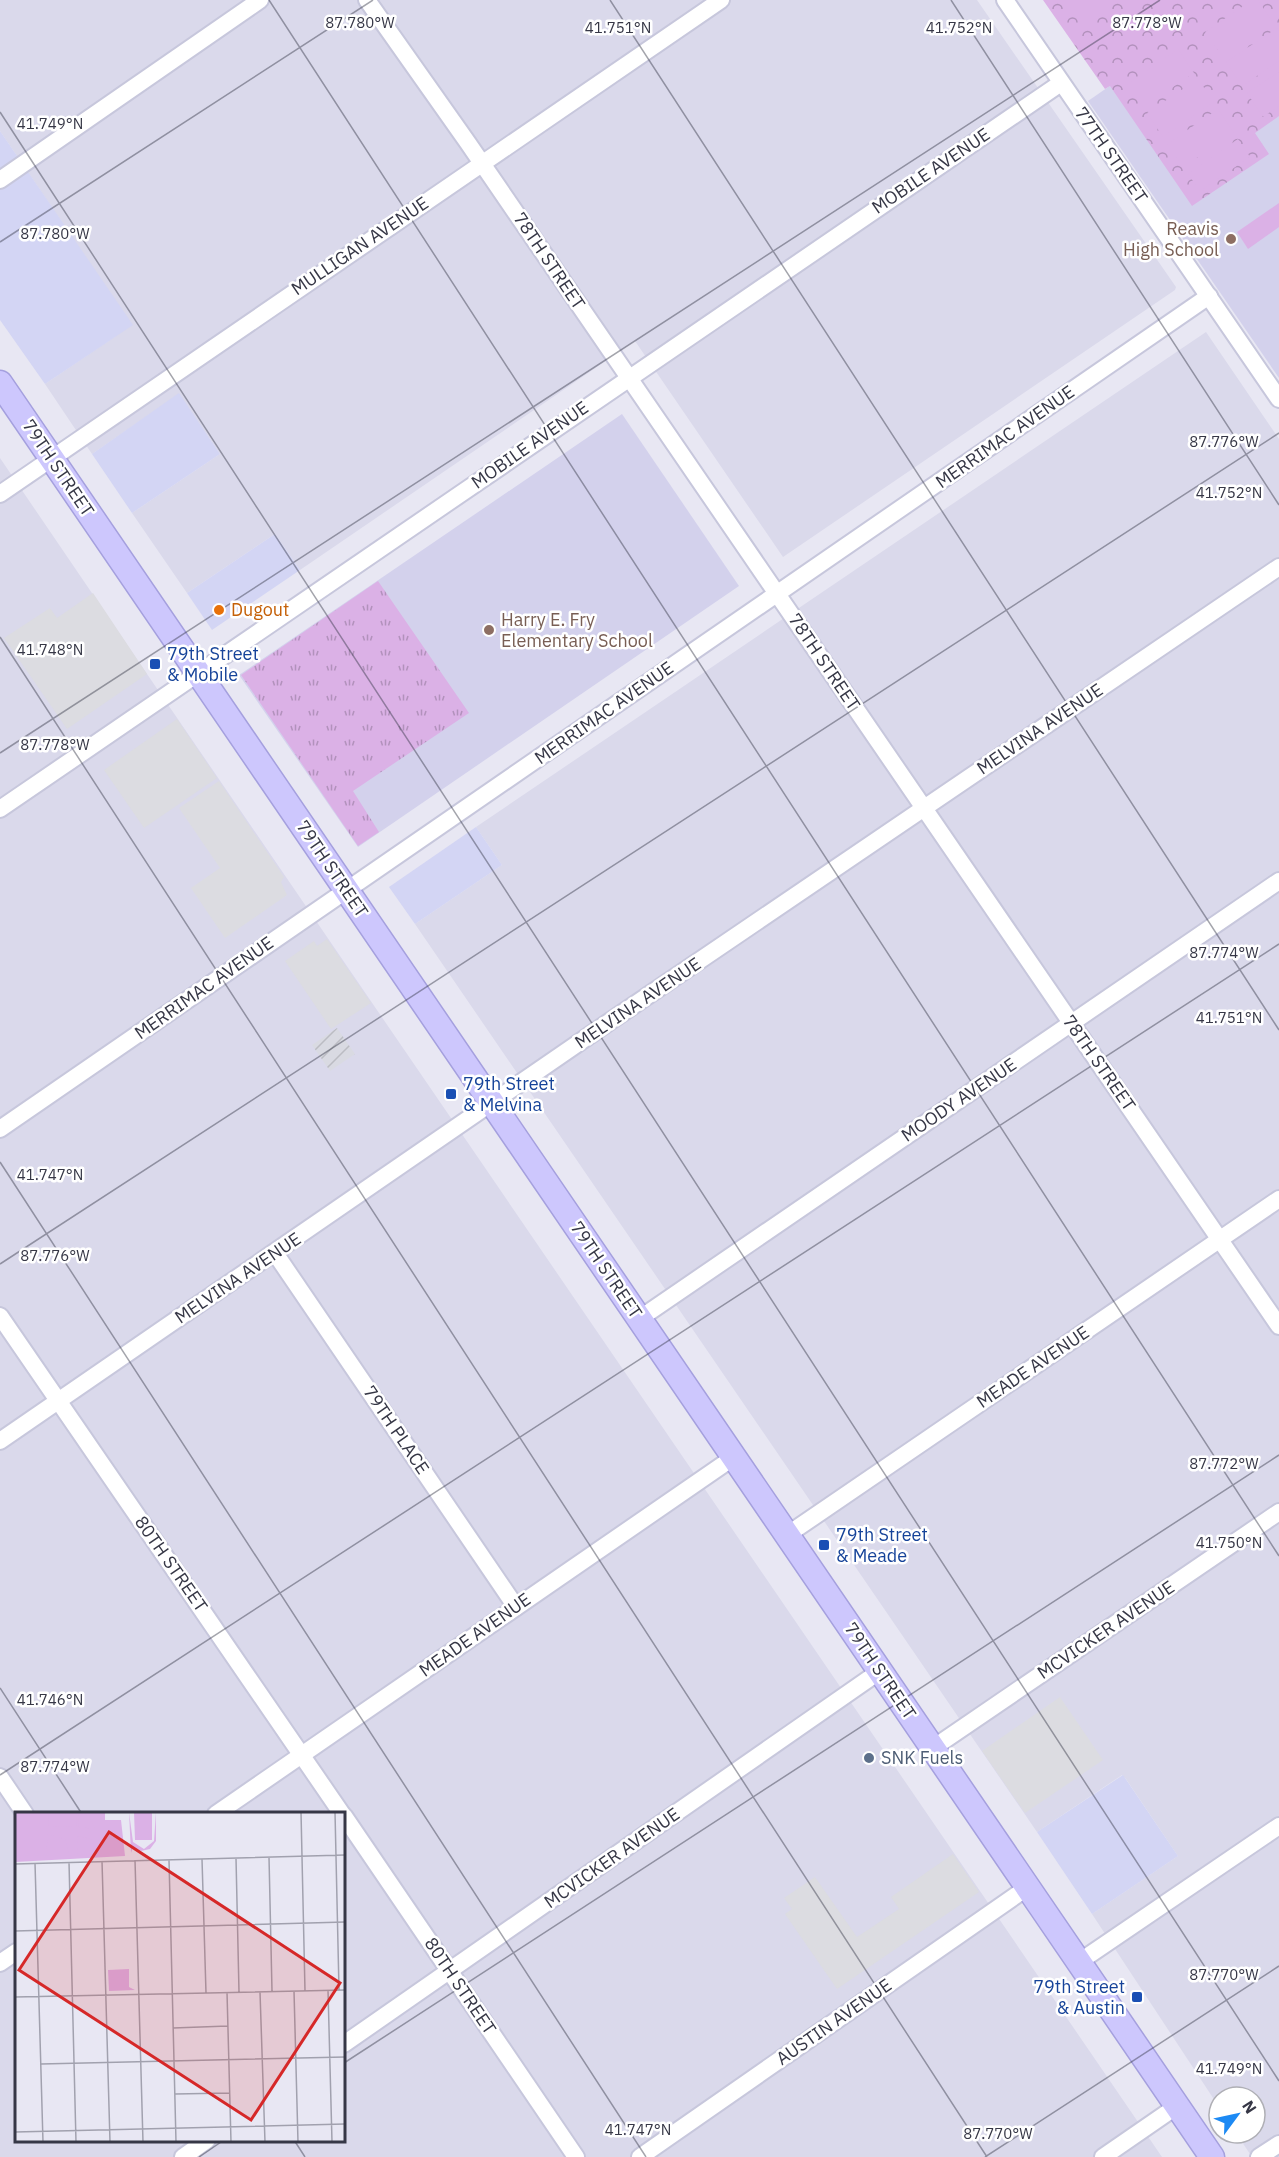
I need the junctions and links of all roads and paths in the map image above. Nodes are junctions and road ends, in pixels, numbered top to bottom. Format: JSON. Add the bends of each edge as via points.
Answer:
{"nodes":[{"id":1,"x":260,"y":0,"type":"edge"},
{"id":2,"x":367,"y":0,"type":"edge"},
{"id":3,"x":721,"y":0,"type":"edge"},
{"id":4,"x":1005,"y":0,"type":"edge"},
{"id":5,"x":1061,"y":83,"type":"junction"},
{"id":6,"x":482,"y":163,"type":"junction"},
{"id":7,"x":0,"y":180,"type":"edge"},
{"id":8,"x":1209,"y":296,"type":"junction"},
{"id":9,"x":629,"y":377,"type":"junction"},
{"id":10,"x":0,"y":383,"type":"edge"},
{"id":11,"x":1279,"y":399,"type":"edge"},
{"id":12,"x":52,"y":458,"type":"junction"},
{"id":13,"x":0,"y":494,"type":"edge"},
{"id":14,"x":1279,"y":567,"type":"edge"},
{"id":15,"x":777,"y":593,"type":"junction"},
{"id":16,"x":198,"y":673,"type":"junction"},
{"id":17,"x":924,"y":808,"type":"junction"},
{"id":18,"x":0,"y":809,"type":"edge"},
{"id":19,"x":1279,"y":881,"type":"edge"},
{"id":20,"x":347,"y":890,"type":"junction"},
{"id":21,"x":1071,"y":1023,"type":"junction"},
{"id":22,"x":492,"y":1103,"type":"junction"},
{"id":23,"x":0,"y":1129,"type":"edge"},
{"id":24,"x":1279,"y":1199,"type":"edge"},
{"id":25,"x":1220,"y":1240,"type":"junction"},
{"id":26,"x":275,"y":1252,"type":"junction"},
{"id":27,"x":0,"y":1316,"type":"edge"},
{"id":28,"x":639,"y":1318,"type":"junction"},
{"id":29,"x":1279,"y":1326,"type":"edge"},
{"id":30,"x":58,"y":1400,"type":"junction"},
{"id":31,"x":0,"y":1441,"type":"edge"},
{"id":32,"x":734,"y":1457,"type":"junction"},
{"id":33,"x":1279,"y":1512,"type":"edge"},
{"id":34,"x":787,"y":1535,"type":"junction"},
{"id":35,"x":516,"y":1607,"type":"junction"},
{"id":36,"x":880,"y":1671,"type":"junction"},
{"id":37,"x":933,"y":1748,"type":"junction"},
{"id":38,"x":302,"y":1754,"type":"junction"},
{"id":39,"x":0,"y":1777,"type":"edge"},
{"id":40,"x":24,"y":1812,"type":"edge"},
{"id":41,"x":219,"y":1812,"type":"edge"},
{"id":42,"x":341,"y":1812,"type":"edge"},
{"id":43,"x":345,"y":1818,"type":"edge"},
{"id":44,"x":1279,"y":1826,"type":"edge"},
{"id":45,"x":1028,"y":1887,"type":"junction"},
{"id":46,"x":15,"y":1953,"type":"edge"},
{"id":47,"x":1079,"y":1962,"type":"junction"},
{"id":48,"x":0,"y":1963,"type":"edge"},
{"id":49,"x":449,"y":1970,"type":"junction"},
{"id":50,"x":345,"y":2043,"type":"edge"},
{"id":51,"x":1178,"y":2106,"type":"junction"},
{"id":52,"x":204,"y":2142,"type":"edge"},
{"id":53,"x":1279,"y":2144,"type":"edge"},
{"id":54,"x":183,"y":2157,"type":"edge"},
{"id":55,"x":576,"y":2157,"type":"edge"},
{"id":56,"x":640,"y":2157,"type":"edge"},
{"id":57,"x":1103,"y":2157,"type":"edge"},
{"id":58,"x":1212,"y":2157,"type":"edge"},
{"id":59,"x":1259,"y":2157,"type":"edge"}],
"edges":[{"from":1,"to":7,"type":"street"},
{"from":2,"to":6,"type":"street","name":"78TH STREET"},
{"from":3,"to":6,"type":"street","name":"MULLIGAN AVENUE"},
{"from":4,"to":5,"type":"street","name":"77TH STREET"},
{"from":5,"to":8,"type":"street","name":"77TH STREET"},
{"from":5,"to":9,"type":"street","name":"MOBILE AVENUE"},
{"from":6,"to":9,"type":"street","name":"78TH STREET"},
{"from":6,"to":12,"type":"street","name":"MULLIGAN AVENUE"},
{"from":8,"to":11,"type":"street","name":"77TH STREET"},
{"from":8,"to":15,"type":"street","name":"MERRIMAC AVENUE"},
{"from":9,"to":15,"type":"street","name":"78TH STREET"},
{"from":9,"to":16,"type":"street","name":"MOBILE AVENUE"},
{"from":10,"to":12,"type":"main road","name":"79TH STREET"},
{"from":12,"to":13,"type":"street","name":"MULLIGAN AVENUE"},
{"from":12,"to":16,"type":"main road","name":"79TH STREET"},
{"from":14,"to":17,"type":"street","name":"MELVINA AVENUE"},
{"from":15,"to":17,"type":"street","name":"78TH STREET"},
{"from":15,"to":20,"type":"street","name":"MERRIMAC AVENUE"},
{"from":16,"to":18,"type":"street","name":"MOBILE AVENUE"},
{"from":16,"to":20,"type":"main road","name":"79TH STREET"},
{"from":17,"to":21,"type":"street","name":"78TH STREET"},
{"from":17,"to":22,"type":"street","name":"MELVINA AVENUE"},
{"from":19,"to":21,"type":"street","name":"MOODY AVENUE"},
{"from":20,"to":22,"type":"main road","name":"79TH STREET"},
{"from":20,"to":23,"type":"street","name":"MERRIMAC AVENUE"},
{"from":21,"to":25,"type":"street","name":"78TH STREET"},
{"from":21,"to":28,"type":"street","name":"MOODY AVENUE"},
{"from":22,"to":26,"type":"street","name":"MELVINA AVENUE"},
{"from":22,"to":28,"type":"main road","name":"79TH STREET"},
{"from":24,"to":25,"type":"street","name":"MEADE AVENUE"},
{"from":25,"to":29,"type":"street","name":"78TH STREET"},
{"from":25,"to":34,"type":"street","name":"MEADE AVENUE"},
{"from":26,"to":30,"type":"street","name":"MELVINA AVENUE"},
{"from":26,"to":35,"type":"street","name":"79TH PLACE"},
{"from":27,"to":30,"type":"street","name":"80TH STREET"},
{"from":28,"to":32,"type":"main road","name":"79TH STREET"},
{"from":30,"to":31,"type":"street","name":"MELVINA AVENUE"},
{"from":30,"to":38,"type":"street","name":"80TH STREET"},
{"from":32,"to":34,"type":"main road","name":"79TH STREET"},
{"from":32,"to":35,"type":"street","name":"MEADE AVENUE"},
{"from":33,"to":37,"type":"street","name":"MCVICKER AVENUE"},
{"from":34,"to":36,"type":"main road","name":"79TH STREET"},
{"from":35,"to":38,"type":"street","name":"MEADE AVENUE"},
{"from":36,"to":37,"type":"main road","name":"79TH STREET"},
{"from":36,"to":49,"type":"street","name":"MCVICKER AVENUE"},
{"from":37,"to":45,"type":"main road","name":"79TH STREET"},
{"from":38,"to":41,"type":"street","name":"MEADE AVENUE"},
{"from":38,"to":42,"type":"street","name":"80TH STREET"},
{"from":39,"to":40,"type":"street"},
{"from":43,"to":49,"type":"street","name":"80TH STREET"},
{"from":44,"to":47,"type":"street"},
{"from":45,"to":47,"type":"main road","name":"79TH STREET"},
{"from":45,"to":56,"type":"street","name":"AUSTIN AVENUE"},
{"from":46,"to":48,"type":"street"},
{"from":47,"to":51,"type":"main road","name":"79TH STREET"},
{"from":49,"to":50,"type":"street","name":"MCVICKER AVENUE"},
{"from":49,"to":55,"type":"street","name":"80TH STREET"},
{"from":51,"to":57,"type":"street"},
{"from":51,"to":58,"type":"main road","name":"79TH STREET"},
{"from":52,"to":54,"type":"street"},
{"from":53,"to":59,"type":"street"}]}
